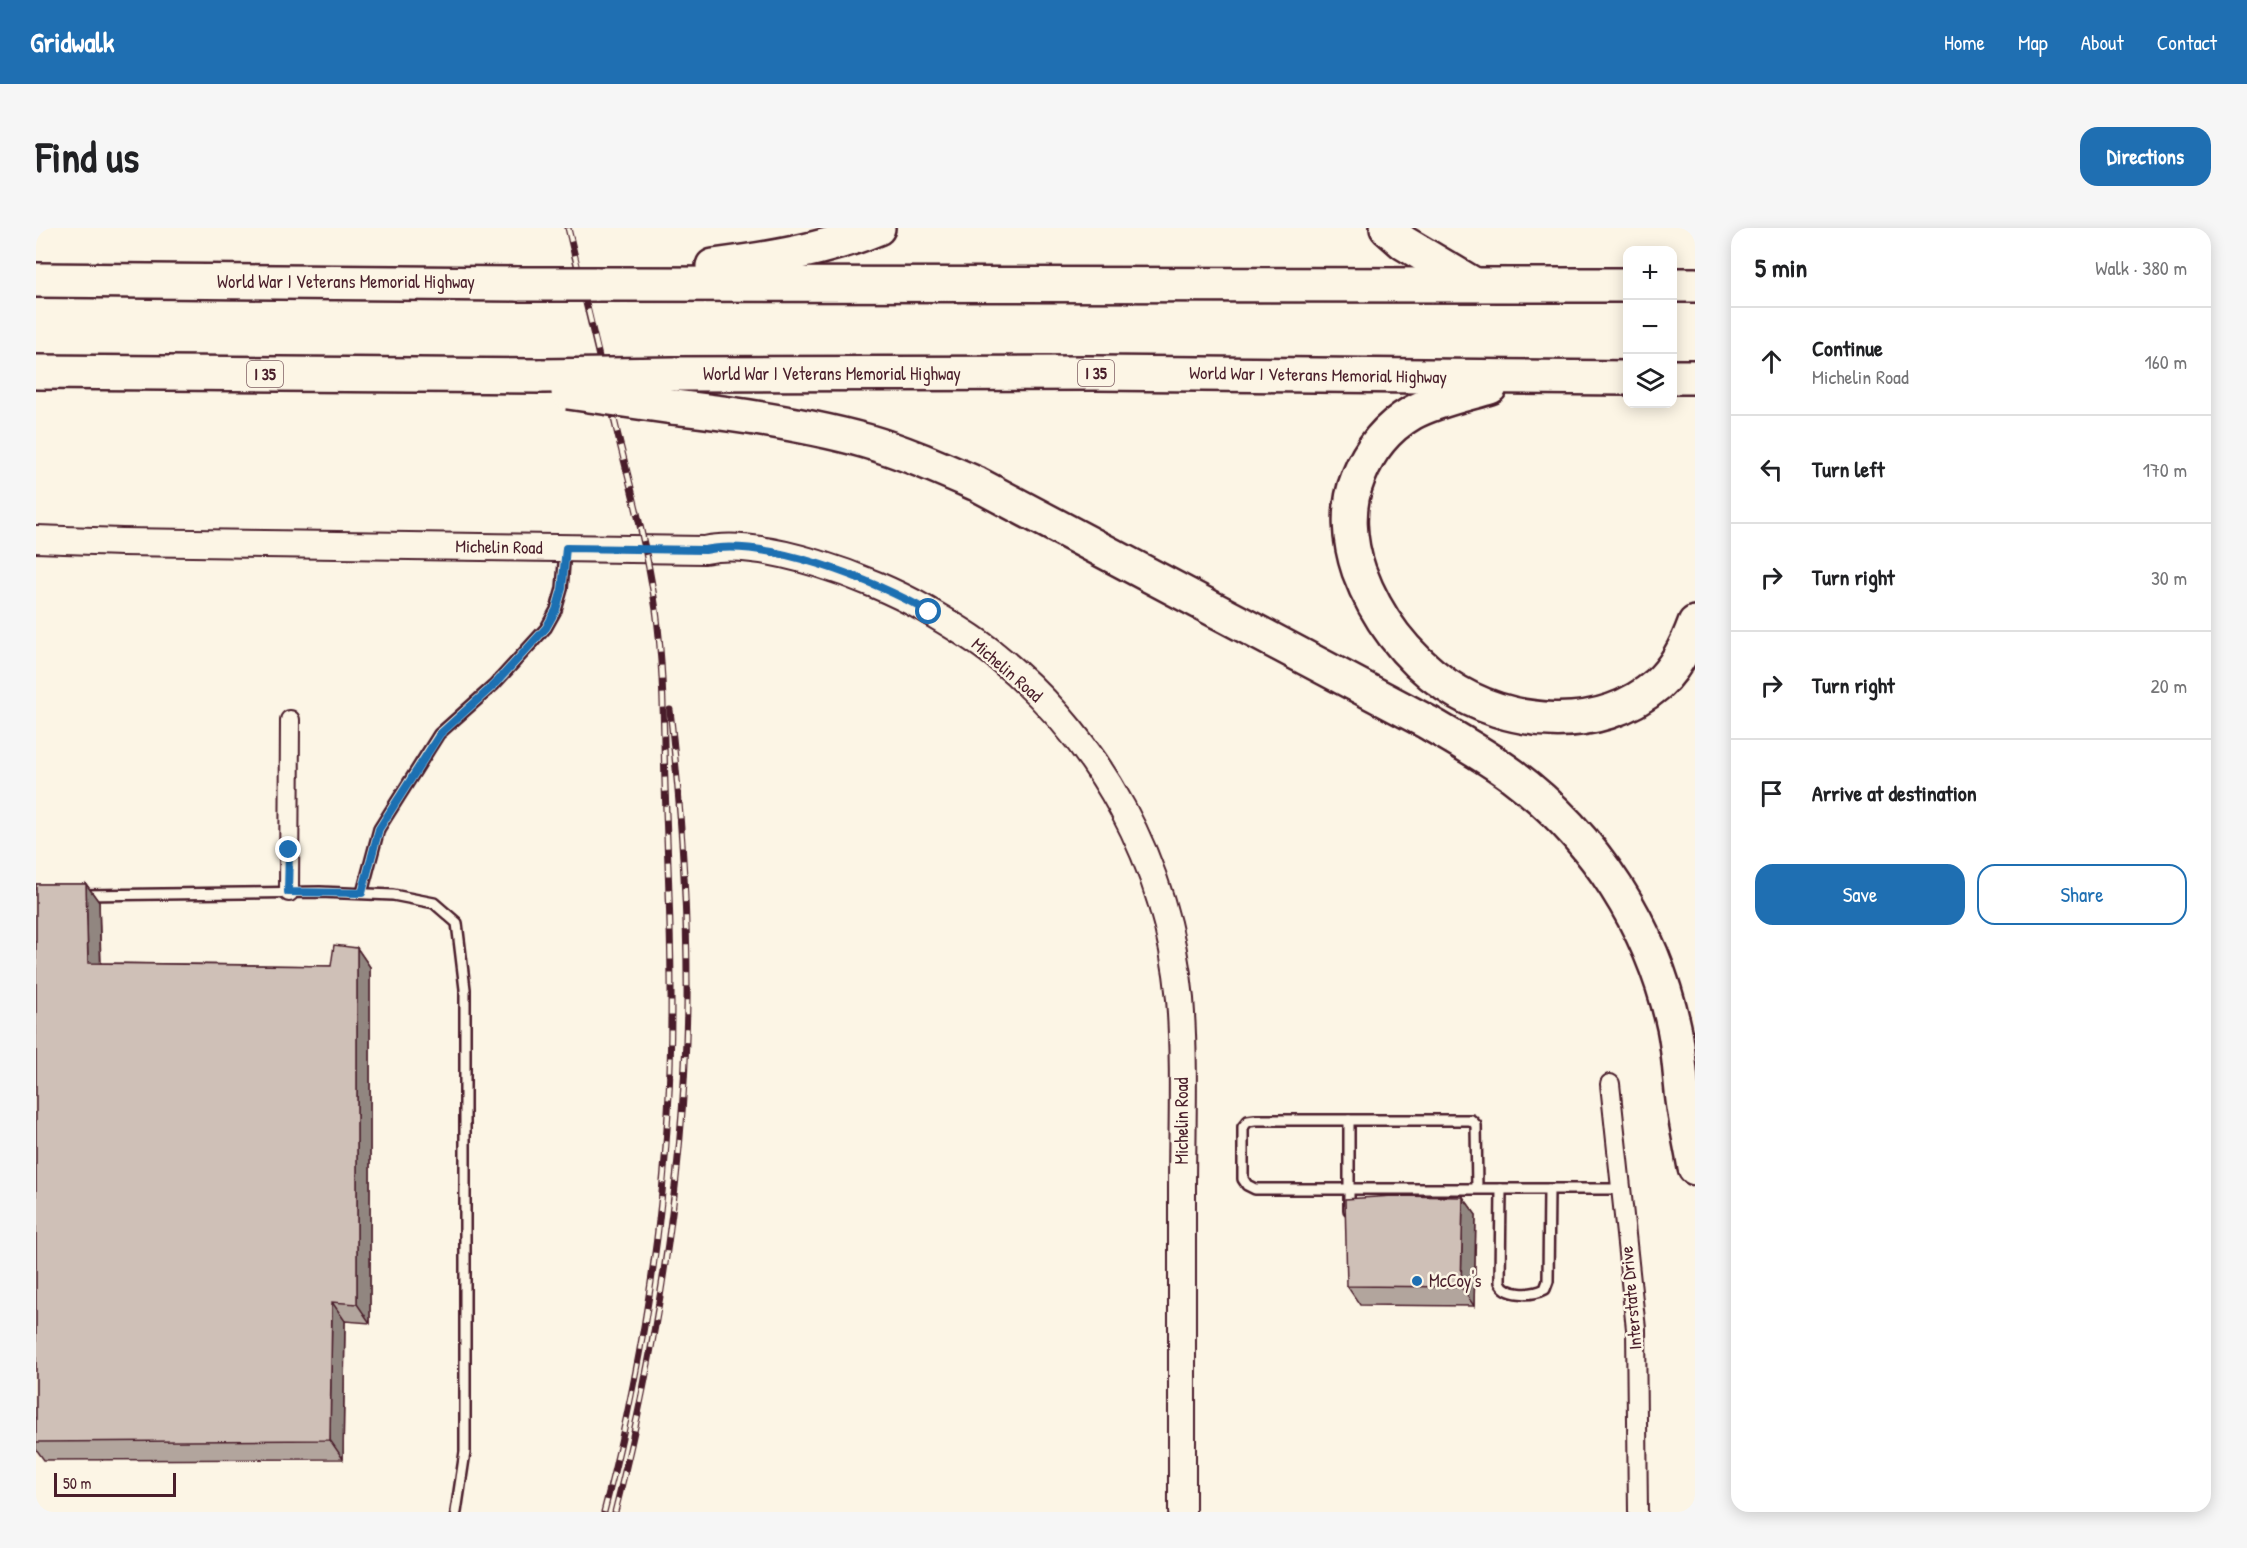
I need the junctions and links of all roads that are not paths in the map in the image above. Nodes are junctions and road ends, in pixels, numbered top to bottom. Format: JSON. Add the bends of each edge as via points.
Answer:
{"nodes":[{"id":1,"x":878,"y":228,"type":"edge"},
{"id":2,"x":1388,"y":228,"type":"edge"},
{"id":3,"x":646,"y":279,"type":"junction"},
{"id":4,"x":36,"y":280,"type":"edge"},
{"id":5,"x":81,"y":282,"type":"junction"},
{"id":6,"x":1474,"y":285,"type":"junction"},
{"id":7,"x":1623,"y":285,"type":"edge"},
{"id":8,"x":1677,"y":285,"type":"edge"},
{"id":9,"x":1695,"y":285,"type":"edge"},
{"id":10,"x":36,"y":291,"type":"edge"},
{"id":11,"x":43,"y":371,"type":"edge"},
{"id":12,"x":1677,"y":377,"type":"edge"},
{"id":13,"x":1695,"y":377,"type":"edge"},
{"id":14,"x":1518,"y":378,"type":"junction"},
{"id":15,"x":1623,"y":378,"type":"edge"},
{"id":16,"x":544,"y":382,"type":"junction"},
{"id":17,"x":36,"y":539,"type":"edge"},
{"id":18,"x":566,"y":548,"type":"junction"},
{"id":19,"x":1695,"y":622,"type":"edge"},
{"id":20,"x":290,"y":720,"type":"dead end"},
{"id":21,"x":288,"y":892,"type":"junction"},
{"id":22,"x":362,"y":893,"type":"junction"},
{"id":23,"x":71,"y":895,"type":"edge"},
{"id":24,"x":1610,"y":1084,"type":"dead end"},
{"id":25,"x":1349,"y":1120,"type":"junction"},
{"id":26,"x":1695,"y":1168,"type":"edge"},
{"id":27,"x":1349,"y":1189,"type":"junction"},
{"id":28,"x":1477,"y":1189,"type":"junction"},
{"id":29,"x":1501,"y":1189,"type":"junction"},
{"id":30,"x":1549,"y":1189,"type":"junction"},
{"id":31,"x":1620,"y":1189,"type":"junction"},
{"id":32,"x":1349,"y":1224,"type":"edge"},
{"id":33,"x":456,"y":1512,"type":"edge"},
{"id":34,"x":1182,"y":1512,"type":"edge"},
{"id":35,"x":1638,"y":1512,"type":"edge"}],
"edges":[{"from":1,"to":3,"type":"highway","via":[[802,252]]},
{"from":2,"to":6,"type":"highway","via":[[1404,243]]},
{"from":3,"to":5,"type":"highway","name":"World War I Veterans Memorial Highway","bridge":true,"via":[[595,284]]},
{"from":3,"to":6,"type":"highway","name":"World War I Veterans Memorial Highway"},
{"from":4,"to":5,"type":"highway","name":"World War I Veterans Memorial Highway"},
{"from":5,"to":10,"type":"highway"},
{"from":6,"to":7,"type":"highway","name":"World War I Veterans Memorial Highway"},
{"from":8,"to":9,"type":"highway"},
{"from":11,"to":16,"type":"highway","name":"World War I Veterans Memorial Highway","number":"I 35","via":[[494,376]]},
{"from":12,"to":13,"type":"highway"},
{"from":14,"to":15,"type":"highway","name":"World War I Veterans Memorial Highway","number":"I 35"},
{"from":14,"to":16,"type":"highway","name":"World War I Veterans Memorial Highway","number":"I 35","bridge":true,"via":[[674,374]]},
{"from":14,"to":19,"type":"highway","via":[[1413,412],[1393,427],[1368,456],[1354,488],[1351,538],[1365,587],[1380,617],[1402,646],[1447,685],[1506,712],[1558,720],[1600,716],[1639,698],[1674,665]]},
{"from":16,"to":26,"type":"highway","bridge":true,"via":[[673,407],[736,414],[866,441],[920,459],[977,483],[1427,722],[1512,775],[1563,820],[1599,861],[1652,955],[1674,1029]]},
{"from":17,"to":18,"type":"street","name":"Michelin Road"},
{"from":18,"to":22,"type":"lane","via":[[562,589],[546,628],[494,685],[440,734],[379,829]]},
{"from":18,"to":34,"type":"street","name":"Michelin Road","via":[[705,550],[721,546],[783,555],[858,576],[913,602],[994,654],[1052,709],[1086,750],[1114,793],[1136,834],[1159,892],[1179,999]]},
{"from":20,"to":21,"type":"street"},
{"from":21,"to":22,"type":"lane"},
{"from":21,"to":23,"type":"lane"},
{"from":22,"to":33,"type":"lane","via":[[434,903],[458,923],[465,989],[465,1452]]},
{"from":24,"to":31,"type":"street","name":"Interstate Drive"},
{"from":25,"to":27,"type":"lane"},
{"from":25,"to":27,"type":"lane","via":[[1248,1121],[1243,1127],[1243,1179],[1255,1189]]},
{"from":25,"to":28,"type":"lane","via":[[1471,1120],[1477,1134]]},
{"from":27,"to":28,"type":"lane"},
{"from":27,"to":32,"type":"lane"},
{"from":28,"to":29,"type":"lane"},
{"from":29,"to":30,"type":"lane"},
{"from":29,"to":30,"type":"lane","via":[[1500,1282],[1510,1292],[1538,1293],[1548,1281]]},
{"from":30,"to":31,"type":"lane"},
{"from":31,"to":35,"type":"street","name":"Interstate Drive","via":[[1636,1329]]}]}
